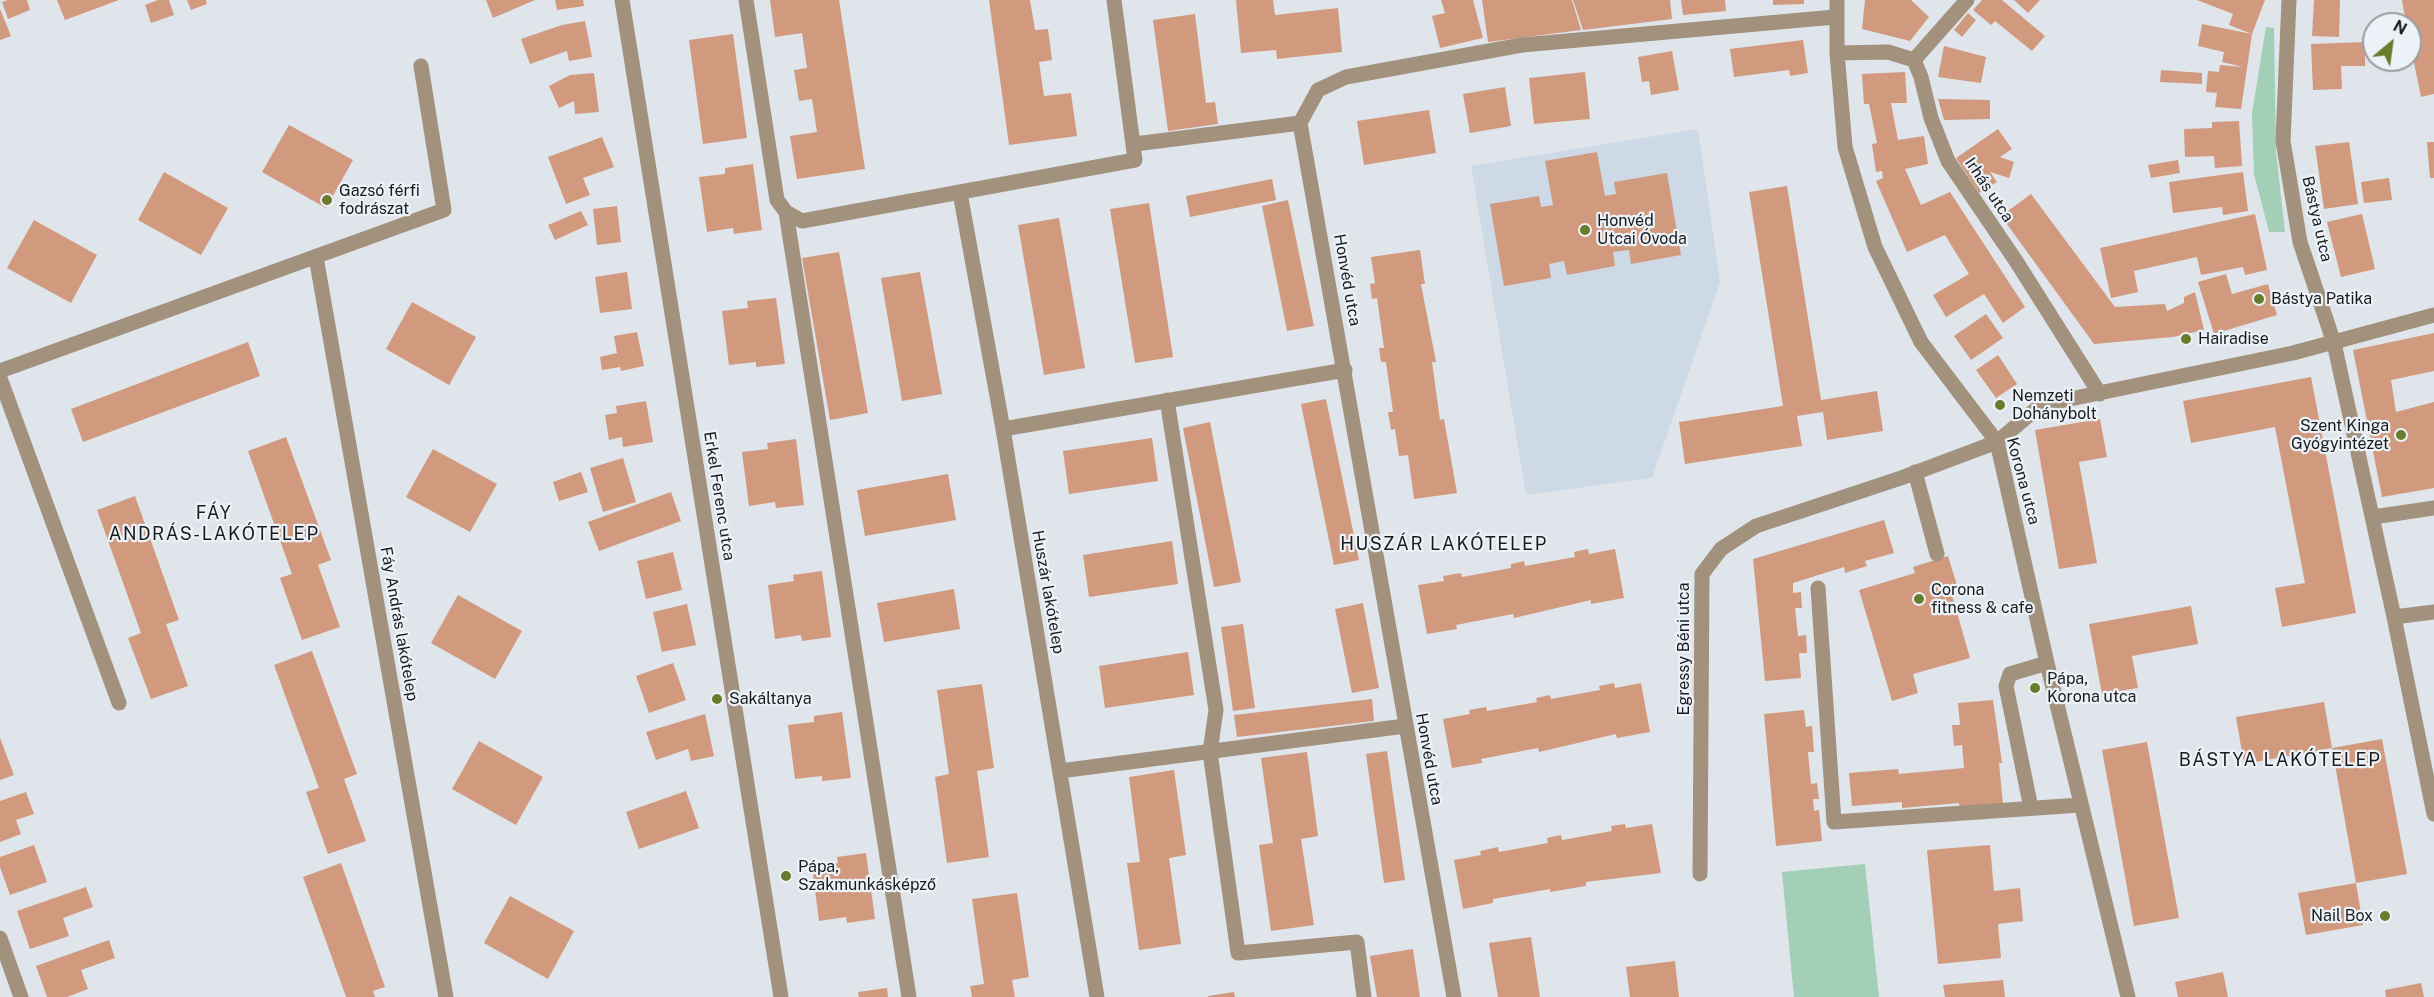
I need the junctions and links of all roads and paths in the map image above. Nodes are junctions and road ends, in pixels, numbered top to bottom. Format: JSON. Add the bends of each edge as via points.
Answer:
{"nodes":[{"id":1,"x":622,"y":0,"type":"edge"},
{"id":2,"x":746,"y":0,"type":"edge"},
{"id":3,"x":1114,"y":0,"type":"edge"},
{"id":4,"x":1836,"y":0,"type":"edge"},
{"id":5,"x":1967,"y":0,"type":"edge"},
{"id":6,"x":2289,"y":0,"type":"edge"},
{"id":7,"x":1835,"y":16,"type":"junction"},
{"id":8,"x":1837,"y":53,"type":"junction"},
{"id":9,"x":1914,"y":60,"type":"junction"},
{"id":10,"x":421,"y":66,"type":"dead end"},
{"id":11,"x":1300,"y":123,"type":"junction"},
{"id":12,"x":1135,"y":144,"type":"junction"},
{"id":13,"x":960,"y":193,"type":"junction"},
{"id":14,"x":786,"y":212,"type":"junction"},
{"id":15,"x":316,"y":257,"type":"junction"},
{"id":16,"x":2434,"y":315,"type":"edge"},
{"id":17,"x":2334,"y":343,"type":"junction"},
{"id":18,"x":1345,"y":370,"type":"junction"},
{"id":19,"x":0,"y":371,"type":"edge"},
{"id":20,"x":0,"y":378,"type":"edge"},
{"id":21,"x":2100,"y":394,"type":"junction"},
{"id":22,"x":1167,"y":400,"type":"junction"},
{"id":23,"x":1003,"y":429,"type":"junction"},
{"id":24,"x":1997,"y":441,"type":"junction"},
{"id":25,"x":1915,"y":472,"type":"junction"},
{"id":26,"x":2434,"y":508,"type":"edge"},
{"id":27,"x":2373,"y":517,"type":"junction"},
{"id":28,"x":1937,"y":555,"type":"dead end"},
{"id":29,"x":1818,"y":588,"type":"dead end"},
{"id":30,"x":2434,"y":612,"type":"edge"},
{"id":31,"x":2394,"y":617,"type":"junction"},
{"id":32,"x":2047,"y":663,"type":"junction"},
{"id":33,"x":119,"y":703,"type":"dead end"},
{"id":34,"x":1405,"y":726,"type":"junction"},
{"id":35,"x":1210,"y":752,"type":"junction"},
{"id":36,"x":1060,"y":771,"type":"junction"},
{"id":37,"x":2080,"y":805,"type":"junction"},
{"id":38,"x":2031,"y":808,"type":"junction"},
{"id":39,"x":2434,"y":814,"type":"edge"},
{"id":40,"x":1700,"y":874,"type":"dead end"},
{"id":41,"x":1,"y":942,"type":"edge"},
{"id":42,"x":21,"y":997,"type":"edge"},
{"id":43,"x":446,"y":997,"type":"edge"},
{"id":44,"x":781,"y":997,"type":"edge"},
{"id":45,"x":909,"y":997,"type":"edge"},
{"id":46,"x":1097,"y":997,"type":"edge"},
{"id":47,"x":1364,"y":997,"type":"edge"},
{"id":48,"x":1454,"y":997,"type":"edge"},
{"id":49,"x":2128,"y":997,"type":"edge"}],
"edges":[{"from":1,"to":44,"type":"street","name":"Erkel Ferenc utca"},
{"from":2,"to":14,"type":"street","via":[[777,200]]},
{"from":3,"to":12,"type":"street"},
{"from":4,"to":7,"type":"street","name":"Korona utca"},
{"from":5,"to":9,"type":"street"},
{"from":6,"to":17,"type":"street","name":"Bástya utca","via":[[2283,141],[2300,242]]},
{"from":7,"to":8,"type":"street","name":"Korona utca"},
{"from":7,"to":11,"type":"street","via":[[1521,45],[1346,77],[1318,90]]},
{"from":8,"to":9,"type":"street","via":[[1888,52]]},
{"from":8,"to":24,"type":"street","name":"Korona utca","via":[[1845,147],[1875,248],[1921,342]]},
{"from":9,"to":21,"type":"street","name":"Irhás utca","via":[[1922,77],[1930,118],[1948,161]]},
{"from":10,"to":15,"type":"street","via":[[444,210]]},
{"from":11,"to":12,"type":"street"},
{"from":11,"to":18,"type":"street","name":"Honvéd utca"},
{"from":12,"to":13,"type":"street","via":[[1135,160]]},
{"from":13,"to":14,"type":"street","via":[[802,220]]},
{"from":13,"to":23,"type":"street","name":"Huszár lakótelep"},
{"from":14,"to":45,"type":"street"},
{"from":15,"to":19,"type":"street"},
{"from":15,"to":43,"type":"street","name":"Fáy András lakótelep"},
{"from":16,"to":17,"type":"street","name":"Egressy Béni utca"},
{"from":17,"to":21,"type":"street","name":"Egressy Béni utca"},
{"from":17,"to":27,"type":"street","name":"Bástya utca"},
{"from":18,"to":22,"type":"street"},
{"from":18,"to":34,"type":"street","name":"Honvéd utca"},
{"from":20,"to":33,"type":"street"},
{"from":21,"to":24,"type":"street","name":"Egressy Béni utca","via":[[2041,405]]},
{"from":22,"to":23,"type":"street"},
{"from":22,"to":35,"type":"street","via":[[1216,710]]},
{"from":23,"to":36,"type":"street","name":"Huszár lakótelep"},
{"from":24,"to":25,"type":"street","name":"Egressy Béni utca"},
{"from":24,"to":32,"type":"street","name":"Korona utca"},
{"from":25,"to":28,"type":"street"},
{"from":25,"to":40,"type":"street","name":"Egressy Béni utca","via":[[1756,526],[1721,549],[1702,574]]},
{"from":26,"to":27,"type":"street"},
{"from":27,"to":31,"type":"street","name":"Bástya utca"},
{"from":29,"to":38,"type":"street","via":[[1834,822]]},
{"from":30,"to":31,"type":"street"},
{"from":31,"to":39,"type":"street","name":"Bástya utca"},
{"from":32,"to":37,"type":"street","name":"Korona utca"},
{"from":32,"to":38,"type":"street","via":[[2010,674],[2006,686]]},
{"from":34,"to":35,"type":"street"},
{"from":34,"to":48,"type":"street","name":"Honvéd utca"},
{"from":35,"to":36,"type":"street"},
{"from":35,"to":47,"type":"street","via":[[1238,953],[1358,942]]},
{"from":36,"to":46,"type":"street","name":"Huszár lakótelep"},
{"from":37,"to":38,"type":"street"},
{"from":37,"to":49,"type":"street","name":"Korona utca"},
{"from":41,"to":42,"type":"street"}]}
